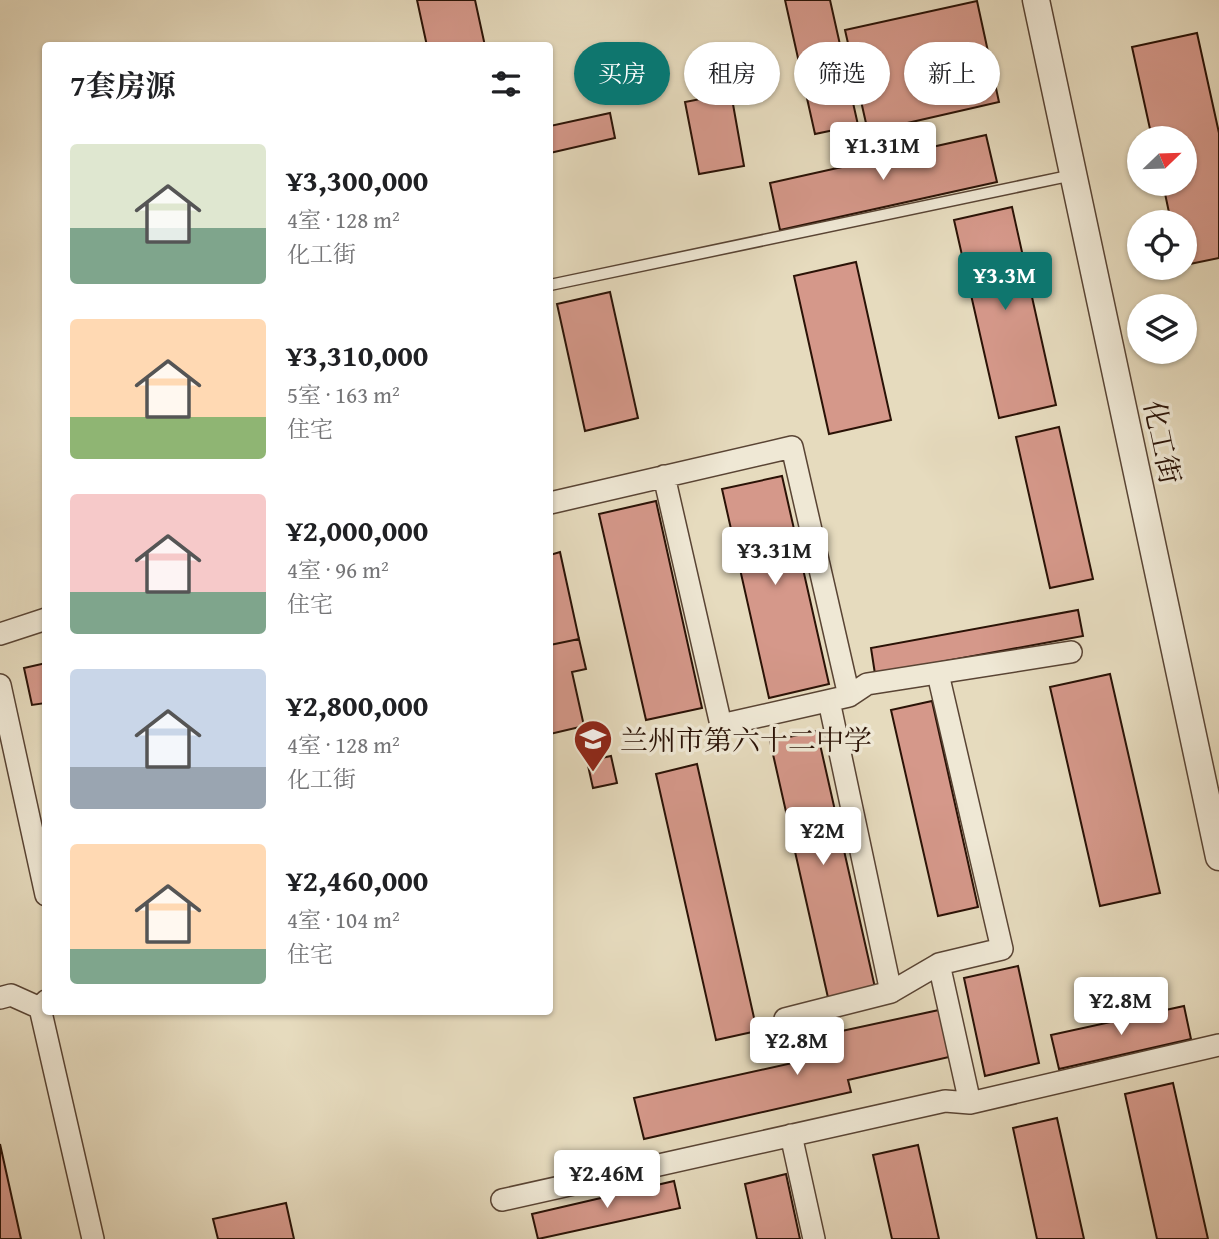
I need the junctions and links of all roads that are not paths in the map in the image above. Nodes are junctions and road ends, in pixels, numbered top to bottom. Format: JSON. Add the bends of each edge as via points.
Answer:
{"nodes":[{"id":1,"x":1036,"y":0,"type":"edge"},
{"id":2,"x":1073,"y":175,"type":"junction"},
{"id":3,"x":553,"y":284,"type":"edge"},
{"id":4,"x":664,"y":477,"type":"junction"},
{"id":5,"x":553,"y":502,"type":"edge"},
{"id":6,"x":42,"y":619,"type":"edge"},
{"id":7,"x":0,"y":634,"type":"edge"},
{"id":8,"x":1071,"y":652,"type":"dead end"},
{"id":9,"x":938,"y":674,"type":"junction"},
{"id":10,"x":0,"y":685,"type":"edge"},
{"id":11,"x":839,"y":699,"type":"junction"},
{"id":12,"x":1219,"y":857,"type":"edge"},
{"id":13,"x":42,"y":877,"type":"edge"},
{"id":14,"x":939,"y":964,"type":"junction"},
{"id":15,"x":891,"y":992,"type":"junction"},
{"id":16,"x":0,"y":998,"type":"edge"},
{"id":17,"x":42,"y":1004,"type":"edge"},
{"id":18,"x":45,"y":1015,"type":"edge"},
{"id":19,"x":785,"y":1018,"type":"dead end"},
{"id":20,"x":1219,"y":1045,"type":"edge"},
{"id":21,"x":970,"y":1103,"type":"junction"},
{"id":22,"x":791,"y":1135,"type":"junction"},
{"id":23,"x":502,"y":1200,"type":"dead end"},
{"id":24,"x":93,"y":1239,"type":"edge"},
{"id":25,"x":814,"y":1239,"type":"edge"}],
"edges":[{"from":1,"to":2,"type":"street","name":"化工街"},
{"from":2,"to":3,"type":"lane"},
{"from":2,"to":12,"type":"street","name":"化工街"},
{"from":4,"to":5,"type":"street"},
{"from":4,"to":11,"type":"street","via":[[721,725]]},
{"from":4,"to":11,"type":"street","via":[[792,447]]},
{"from":6,"to":7,"type":"street"},
{"from":8,"to":9,"type":"street"},
{"from":9,"to":11,"type":"street","via":[[867,684]]},
{"from":9,"to":14,"type":"street","via":[[1002,948]]},
{"from":10,"to":13,"type":"street"},
{"from":11,"to":15,"type":"street"},
{"from":14,"to":15,"type":"street"},
{"from":14,"to":21,"type":"street"},
{"from":15,"to":19,"type":"street"},
{"from":16,"to":17,"type":"street","via":[[11,995]]},
{"from":18,"to":24,"type":"street"},
{"from":20,"to":21,"type":"street"},
{"from":21,"to":22,"type":"street","via":[[945,1101]]},
{"from":22,"to":23,"type":"street"},
{"from":22,"to":25,"type":"street"}]}
